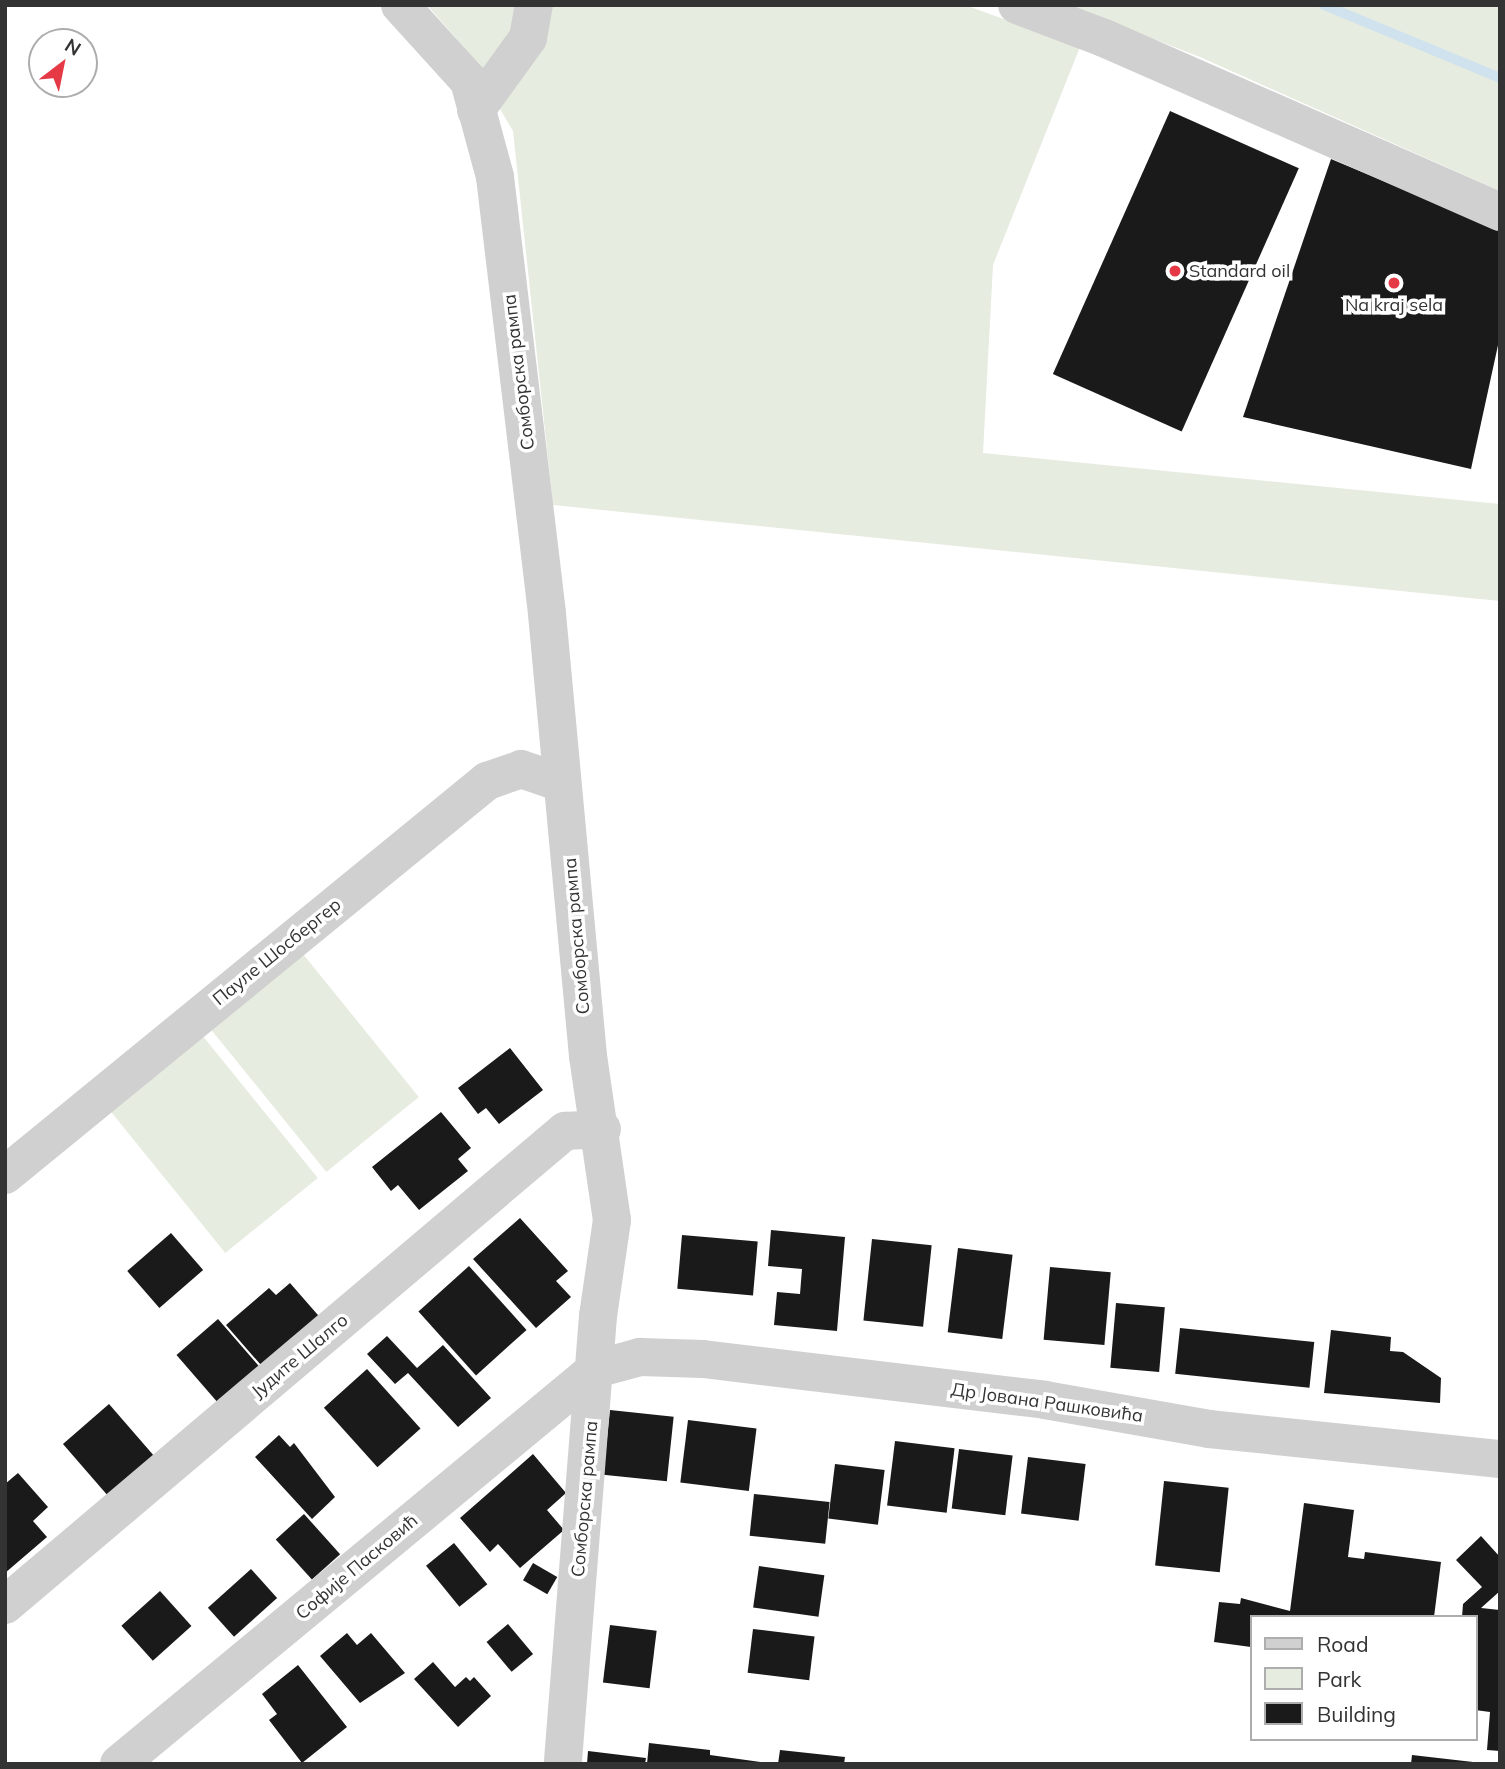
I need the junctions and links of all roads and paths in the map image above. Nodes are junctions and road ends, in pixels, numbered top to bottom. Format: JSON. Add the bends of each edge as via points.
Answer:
{"nodes":[{"id":1,"x":400,"y":5,"type":"edge"},
{"id":2,"x":534,"y":5,"type":"edge"},
{"id":3,"x":1017,"y":5,"type":"edge"},
{"id":4,"x":476,"y":110,"type":"junction"},
{"id":5,"x":1500,"y":212,"type":"edge"},
{"id":6,"x":562,"y":783,"type":"junction"},
{"id":7,"x":602,"y":1129,"type":"junction"},
{"id":8,"x":5,"y":1175,"type":"edge"},
{"id":9,"x":596,"y":1369,"type":"junction"},
{"id":10,"x":1500,"y":1459,"type":"edge"},
{"id":11,"x":5,"y":1605,"type":"edge"},
{"id":12,"x":118,"y":1764,"type":"edge"},
{"id":13,"x":563,"y":1764,"type":"edge"}],
"edges":[{"from":1,"to":4,"type":"street","name":"Сомборска рампа","via":[[469,81]]},
{"from":2,"to":4,"type":"street","via":[[528,38]]},
{"from":3,"to":5,"type":"street","via":[[1104,38]]},
{"from":4,"to":6,"type":"street","name":"Сомборска рампа","via":[[495,177],[547,614]]},
{"from":6,"to":7,"type":"street","name":"Сомборска рампа","via":[[588,1056]]},
{"from":6,"to":8,"type":"street","name":"Пауле Шосбергер","via":[[521,769],[487,781]]},
{"from":7,"to":9,"type":"street","name":"Сомборска рампа","via":[[612,1220]]},
{"from":7,"to":11,"type":"street","name":"Јудите Шалго","via":[[565,1131]]},
{"from":9,"to":10,"type":"street","name":"Др Јована Рашковића","via":[[640,1357],[704,1359],[1045,1400],[1209,1429]]},
{"from":9,"to":12,"type":"street","name":"Софије Пасковић"},
{"from":9,"to":13,"type":"street","name":"Сомборска рампа"}]}
